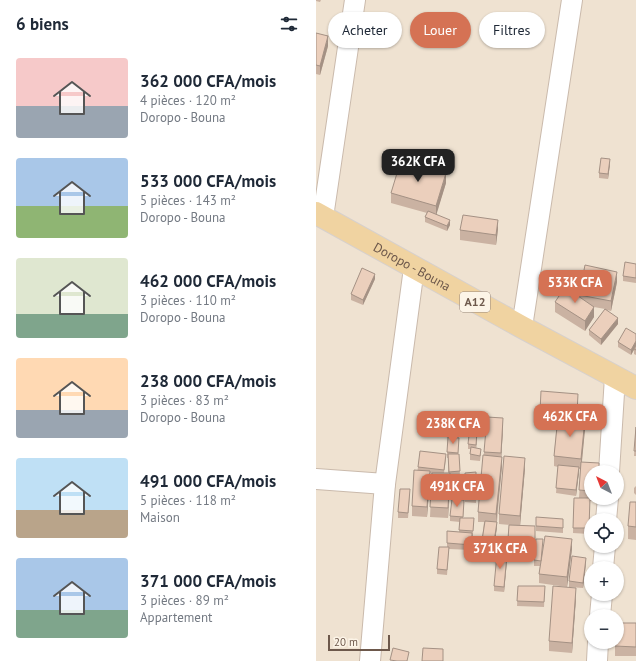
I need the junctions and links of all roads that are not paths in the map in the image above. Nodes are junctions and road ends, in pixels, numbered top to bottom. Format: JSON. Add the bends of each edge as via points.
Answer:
{"nodes":[{"id":1,"x":355,"y":0,"type":"edge"},
{"id":2,"x":572,"y":0,"type":"edge"},
{"id":3,"x":320,"y":215,"type":"edge"},
{"id":4,"x":414,"y":268,"type":"junction"},
{"id":5,"x":522,"y":327,"type":"junction"},
{"id":6,"x":615,"y":376,"type":"junction"},
{"id":7,"x":636,"y":388,"type":"edge"},
{"id":8,"x":609,"y":465,"type":"edge"},
{"id":9,"x":316,"y":479,"type":"edge"},
{"id":10,"x":385,"y":484,"type":"junction"},
{"id":11,"x":598,"y":649,"type":"edge"},
{"id":12,"x":370,"y":661,"type":"edge"},
{"id":13,"x":597,"y":661,"type":"edge"}],
"edges":[{"from":1,"to":3,"type":"street"},
{"from":2,"to":5,"type":"street"},
{"from":3,"to":4,"type":"main road","name":"Doropo - Bouna","number":"A12"},
{"from":4,"to":5,"type":"main road","name":"Doropo - Bouna","number":"A12"},
{"from":4,"to":10,"type":"street"},
{"from":5,"to":6,"type":"main road","name":"Doropo - Bouna","number":"A12"},
{"from":6,"to":7,"type":"main road","name":"Doropo - Bouna","number":"A12"},
{"from":6,"to":8,"type":"street"},
{"from":9,"to":10,"type":"street"},
{"from":10,"to":12,"type":"street"},
{"from":11,"to":13,"type":"street"}]}
